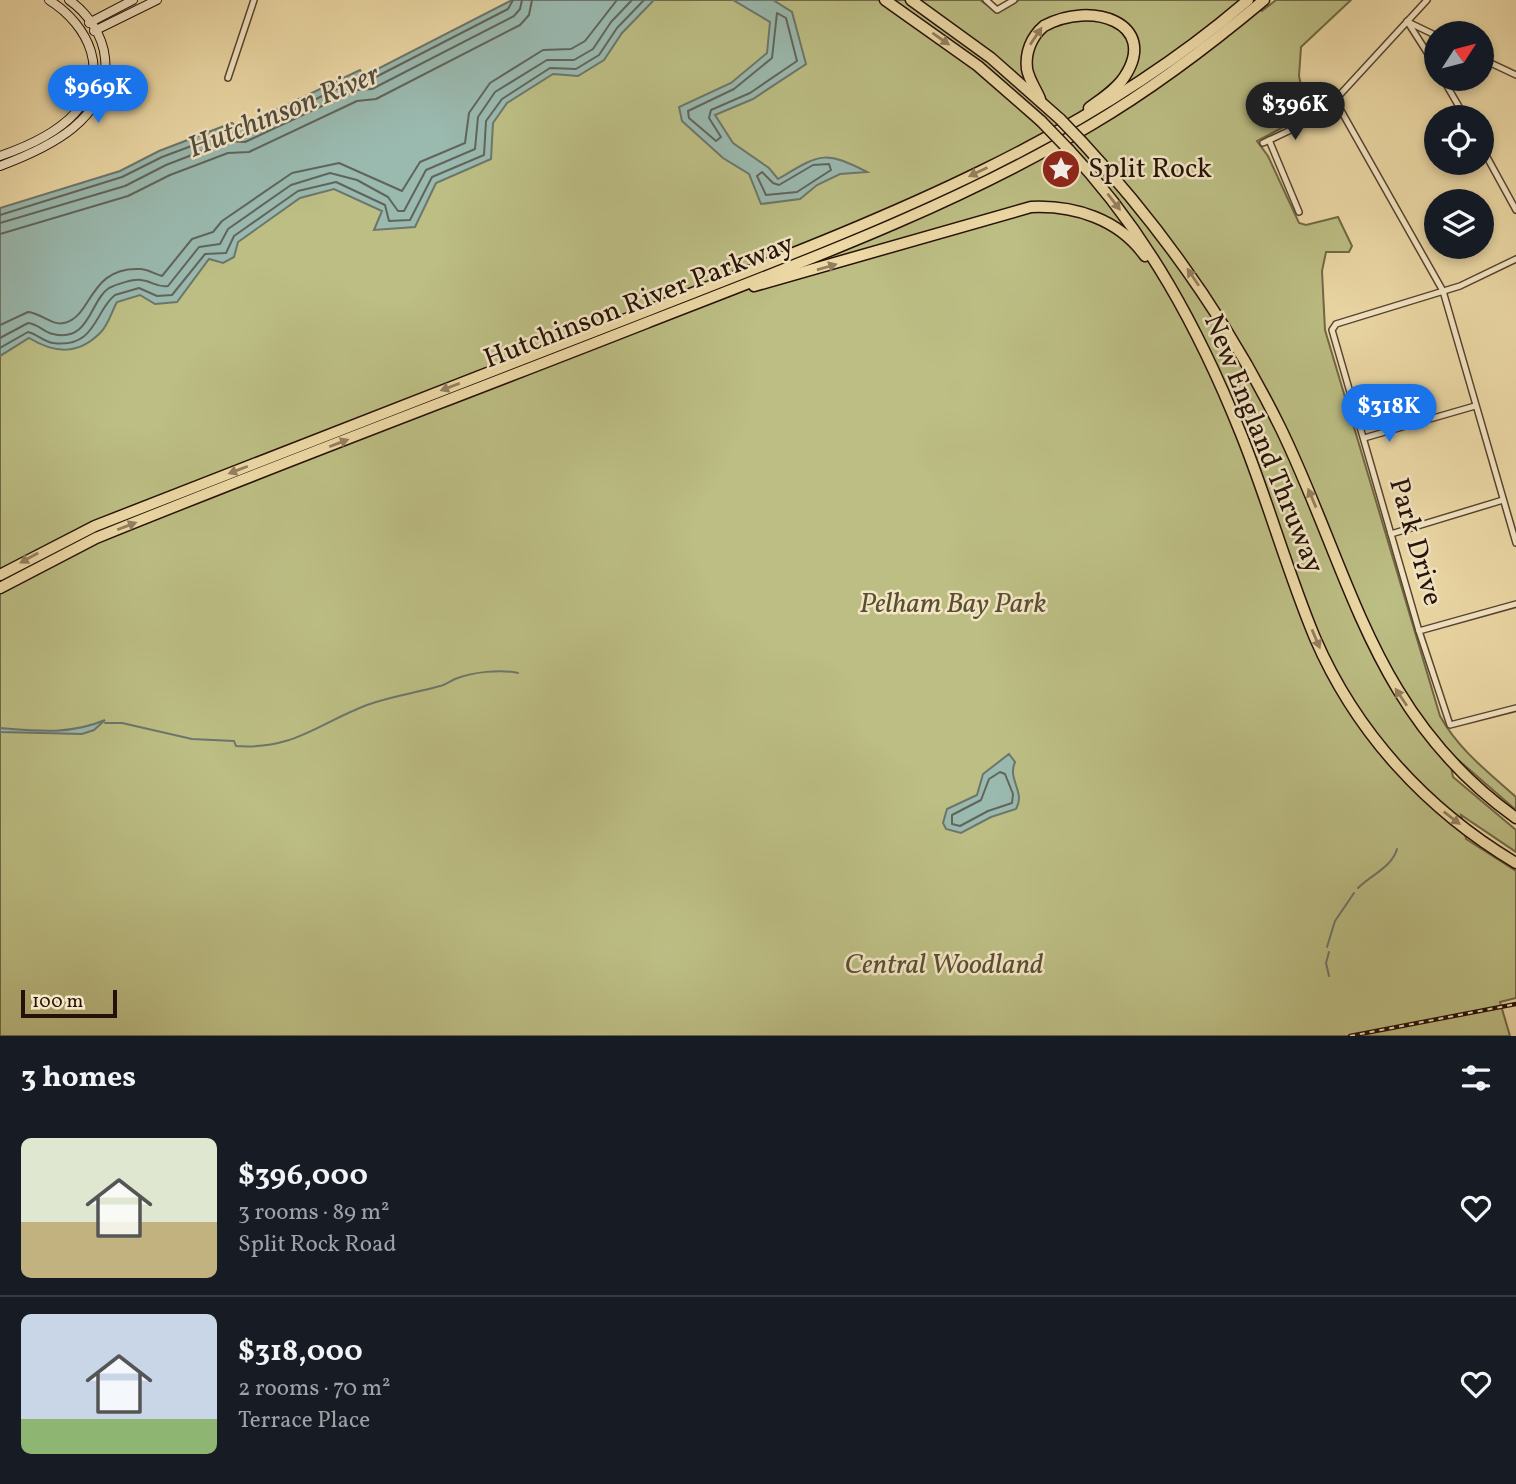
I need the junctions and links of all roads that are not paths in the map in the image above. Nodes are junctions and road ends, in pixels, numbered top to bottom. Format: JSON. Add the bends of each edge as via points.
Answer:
{"nodes":[{"id":1,"x":49,"y":0,"type":"edge"},
{"id":2,"x":69,"y":0,"type":"edge"},
{"id":3,"x":133,"y":0,"type":"edge"},
{"id":4,"x":158,"y":0,"type":"edge"},
{"id":5,"x":254,"y":0,"type":"edge"},
{"id":6,"x":885,"y":0,"type":"edge"},
{"id":7,"x":911,"y":0,"type":"edge"},
{"id":8,"x":985,"y":0,"type":"edge"},
{"id":9,"x":1014,"y":0,"type":"edge"},
{"id":10,"x":1248,"y":0,"type":"edge"},
{"id":11,"x":1264,"y":0,"type":"edge"},
{"id":12,"x":1427,"y":0,"type":"edge"},
{"id":13,"x":90,"y":21,"type":"junction"},
{"id":14,"x":1407,"y":21,"type":"junction"},
{"id":15,"x":1424,"y":30,"type":"edge"},
{"id":16,"x":96,"y":31,"type":"junction"},
{"id":17,"x":84,"y":32,"type":"junction"},
{"id":18,"x":1424,"y":48,"type":"edge"},
{"id":19,"x":1494,"y":65,"type":"edge"},
{"id":20,"x":1516,"y":75,"type":"edge"},
{"id":21,"x":228,"y":78,"type":"dead end"},
{"id":22,"x":1040,"y":99,"type":"junction"},
{"id":23,"x":1335,"y":100,"type":"junction"},
{"id":24,"x":1056,"y":132,"type":"junction"},
{"id":25,"x":0,"y":156,"type":"edge"},
{"id":26,"x":0,"y":166,"type":"edge"},
{"id":27,"x":1494,"y":170,"type":"edge"},
{"id":28,"x":1516,"y":209,"type":"edge"},
{"id":29,"x":1299,"y":212,"type":"dead end"},
{"id":30,"x":1516,"y":259,"type":"edge"},
{"id":31,"x":1165,"y":275,"type":"junction"},
{"id":32,"x":737,"y":288,"type":"junction"},
{"id":33,"x":1443,"y":291,"type":"junction"},
{"id":34,"x":1475,"y":406,"type":"junction"},
{"id":35,"x":1364,"y":438,"type":"junction"},
{"id":36,"x":1503,"y":500,"type":"junction"},
{"id":37,"x":1391,"y":534,"type":"junction"},
{"id":38,"x":1516,"y":543,"type":"edge"},
{"id":39,"x":0,"y":575,"type":"edge"},
{"id":40,"x":0,"y":588,"type":"edge"},
{"id":41,"x":1516,"y":604,"type":"edge"},
{"id":42,"x":1419,"y":631,"type":"junction"},
{"id":43,"x":1516,"y":708,"type":"edge"},
{"id":44,"x":1516,"y":818,"type":"edge"},
{"id":45,"x":1516,"y":863,"type":"edge"}],
"edges":[{"from":1,"to":17,"type":"main road"},
{"from":2,"to":13,"type":"main road"},
{"from":3,"to":13,"type":"main road"},
{"from":4,"to":16,"type":"main road"},
{"from":5,"to":21,"type":"street"},
{"from":6,"to":31,"type":"highway","name":"New England Thruway","one_way":true,"bridge":true,"via":[[978,66],[1041,121],[1132,224]]},
{"from":7,"to":22,"type":"highway","name":"New England Thruway"},
{"from":8,"to":9,"type":"street","via":[[997,10]]},
{"from":10,"to":24,"type":"highway","name":"Hutchinson River Parkway","via":[[1151,75]]},
{"from":11,"to":32,"type":"highway","name":"Hutchinson River Parkway","via":[[1165,77],[1057,144],[891,225]]},
{"from":12,"to":14,"type":"street"},
{"from":13,"to":16,"type":"main road"},
{"from":13,"to":17,"type":"main road"},
{"from":14,"to":15,"type":"street"},
{"from":14,"to":18,"type":"street"},
{"from":14,"to":23,"type":"street"},
{"from":16,"to":17,"type":"main road"},
{"from":16,"to":26,"type":"main road","via":[[106,64],[92,111],[54,141]]},
{"from":17,"to":25,"type":"main road","via":[[94,73],[81,106],[57,128]]},
{"from":19,"to":20,"type":"street"},
{"from":22,"to":24,"type":"highway","one_way":true,"via":[[1027,63],[1031,42],[1041,28],[1061,13],[1083,6],[1102,8],[1121,20],[1132,46],[1125,76]]},
{"from":44,"to":22,"type":"highway","name":"New England Thruway","one_way":true,"bridge":true,"via":[[1442,752],[1388,676],[1360,622],[1300,470],[1247,364],[1171,246]]},
{"from":23,"to":29,"type":"street","via":[[1266,142]]},
{"from":23,"to":33,"type":"street"},
{"from":24,"to":39,"type":"highway","name":"Hutchinson River Parkway","one_way":true,"via":[[836,236],[94,526]]},
{"from":27,"to":28,"type":"street"},
{"from":30,"to":33,"type":"street","via":[[1475,281]]},
{"from":32,"to":31,"type":"highway","one_way":true,"via":[[766,285],[1039,207],[1074,210],[1109,224],[1131,239]]},
{"from":31,"to":45,"type":"highway","name":"New England Thruway","one_way":true,"via":[[1223,390],[1315,636],[1342,691],[1382,750],[1423,794]]},
{"from":40,"to":32,"type":"highway","name":"Hutchinson River Parkway","one_way":true,"via":[[108,533]]},
{"from":33,"to":34,"type":"street"},
{"from":33,"to":35,"type":"street","name":"Park Drive","via":[[1336,324],[1332,330]]},
{"from":34,"to":35,"type":"street"},
{"from":34,"to":36,"type":"street"},
{"from":35,"to":37,"type":"street","name":"Park Drive"},
{"from":36,"to":37,"type":"street"},
{"from":36,"to":38,"type":"street"},
{"from":37,"to":42,"type":"street","name":"Park Drive"},
{"from":41,"to":42,"type":"street"},
{"from":42,"to":43,"type":"street","name":"Park Drive","via":[[1450,725]]}]}
